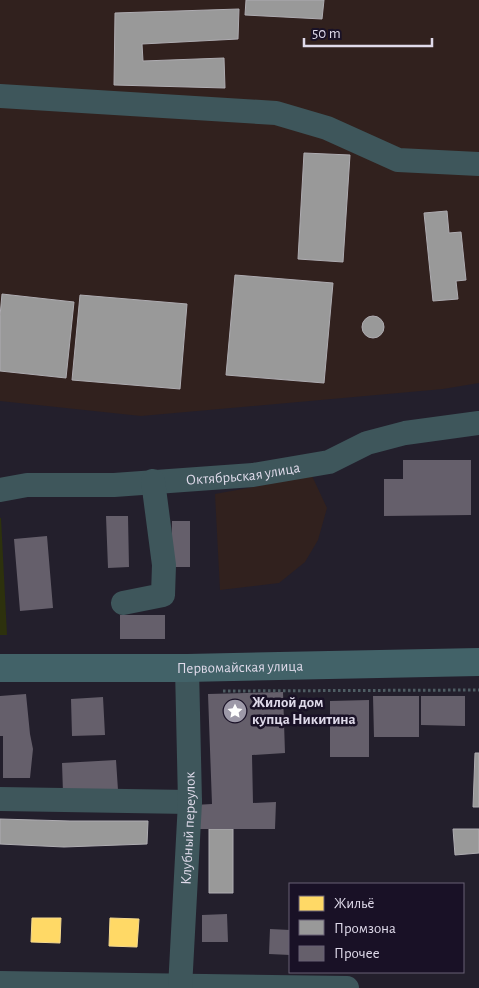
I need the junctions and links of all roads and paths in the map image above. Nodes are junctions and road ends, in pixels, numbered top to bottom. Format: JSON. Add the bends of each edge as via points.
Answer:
{"nodes":[{"id":1,"x":0,"y":96,"type":"edge"},
{"id":2,"x":479,"y":164,"type":"edge"},
{"id":3,"x":479,"y":423,"type":"edge"},
{"id":4,"x":153,"y":482,"type":"junction"},
{"id":5,"x":0,"y":490,"type":"edge"},
{"id":6,"x":123,"y":603,"type":"dead end"},
{"id":7,"x":479,"y":662,"type":"edge"},
{"id":8,"x":0,"y":668,"type":"edge"},
{"id":9,"x":187,"y":668,"type":"junction"},
{"id":10,"x":0,"y":799,"type":"edge"},
{"id":11,"x":190,"y":802,"type":"junction"},
{"id":12,"x":0,"y":983,"type":"edge"},
{"id":13,"x":180,"y":987,"type":"edge"},
{"id":14,"x":347,"y":988,"type":"edge"}],
"edges":[{"from":1,"to":2,"type":"street","via":[[276,112],[326,128],[398,160]]},
{"from":3,"to":4,"type":"street","name":"Октябрьская улица","via":[[405,433],[367,444],[329,462],[253,475]]},
{"from":4,"to":5,"type":"street","name":"Октябрьская улица","via":[[27,485]]},
{"from":4,"to":6,"type":"street","via":[[164,566],[163,595]]},
{"from":7,"to":9,"type":"main road","name":"Первомайская улица"},
{"from":8,"to":9,"type":"main road","name":"Первомайская улица"},
{"from":9,"to":11,"type":"street","name":"Клубный переулок"},
{"from":10,"to":11,"type":"street"},
{"from":11,"to":13,"type":"street","name":"Клубный переулок"},
{"from":12,"to":13,"type":"street"},
{"from":13,"to":14,"type":"street"}]}
